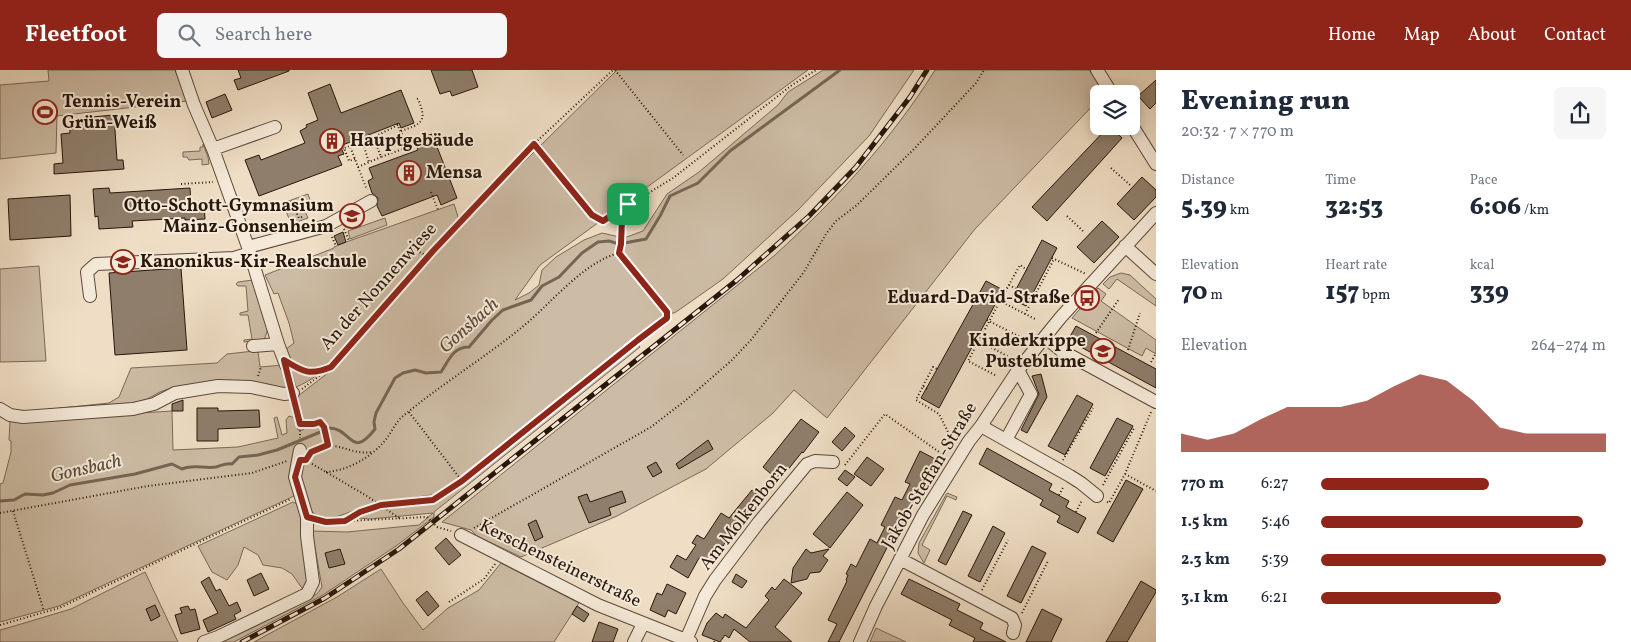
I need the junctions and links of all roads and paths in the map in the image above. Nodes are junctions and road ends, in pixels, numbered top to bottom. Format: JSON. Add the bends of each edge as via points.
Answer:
{"nodes":[{"id":1,"x":182,"y":70,"type":"edge"},
{"id":2,"x":614,"y":70,"type":"edge"},
{"id":3,"x":816,"y":70,"type":"edge"},
{"id":4,"x":984,"y":70,"type":"edge"},
{"id":5,"x":1097,"y":70,"type":"edge"},
{"id":6,"x":1106,"y":85,"type":"edge"},
{"id":7,"x":415,"y":98,"type":"dead end"},
{"id":8,"x":275,"y":128,"type":"dead end"},
{"id":9,"x":400,"y":131,"type":"junction"},
{"id":10,"x":1138,"y":135,"type":"edge"},
{"id":11,"x":349,"y":142,"type":"dead end"},
{"id":12,"x":362,"y":143,"type":"junction"},
{"id":13,"x":534,"y":144,"type":"junction"},
{"id":14,"x":344,"y":146,"type":"junction"},
{"id":15,"x":352,"y":146,"type":"junction"},
{"id":16,"x":364,"y":147,"type":"junction"},
{"id":17,"x":408,"y":147,"type":"junction"},
{"id":18,"x":213,"y":149,"type":"junction"},
{"id":19,"x":336,"y":151,"type":"dead end"},
{"id":20,"x":410,"y":153,"type":"dead end"},
{"id":21,"x":683,"y":154,"type":"dead end"},
{"id":22,"x":381,"y":158,"type":"junction"},
{"id":23,"x":355,"y":159,"type":"junction"},
{"id":24,"x":369,"y":162,"type":"junction"},
{"id":25,"x":1156,"y":164,"type":"edge"},
{"id":26,"x":358,"y":167,"type":"junction"},
{"id":27,"x":1111,"y":168,"type":"dead end"},
{"id":28,"x":224,"y":180,"type":"junction"},
{"id":29,"x":181,"y":184,"type":"dead end"},
{"id":30,"x":1130,"y":185,"type":"dead end"},
{"id":31,"x":431,"y":192,"type":"dead end"},
{"id":32,"x":291,"y":200,"type":"dead end"},
{"id":33,"x":371,"y":201,"type":"joint"},
{"id":34,"x":628,"y":204,"type":"junction"},
{"id":35,"x":294,"y":207,"type":"junction"},
{"id":36,"x":309,"y":207,"type":"dead end"},
{"id":37,"x":438,"y":210,"type":"dead end"},
{"id":38,"x":1156,"y":213,"type":"edge"},
{"id":39,"x":1067,"y":216,"type":"dead end"},
{"id":40,"x":302,"y":217,"type":"dead end"},
{"id":41,"x":345,"y":231,"type":"dead end"},
{"id":42,"x":1084,"y":232,"type":"dead end"},
{"id":43,"x":332,"y":236,"type":"dead end"},
{"id":44,"x":349,"y":241,"type":"dead end"},
{"id":45,"x":336,"y":246,"type":"dead end"},
{"id":46,"x":1125,"y":246,"type":"junction"},
{"id":47,"x":410,"y":248,"type":"dead end"},
{"id":48,"x":249,"y":250,"type":"junction"},
{"id":49,"x":619,"y":253,"type":"junction"},
{"id":50,"x":428,"y":256,"type":"junction"},
{"id":51,"x":1027,"y":270,"type":"dead end"},
{"id":52,"x":1156,"y":274,"type":"edge"},
{"id":53,"x":1095,"y":278,"type":"junction"},
{"id":54,"x":1009,"y":285,"type":"junction"},
{"id":55,"x":1016,"y":289,"type":"dead end"},
{"id":56,"x":90,"y":296,"type":"dead end"},
{"id":57,"x":1119,"y":299,"type":"dead end"},
{"id":58,"x":998,"y":300,"type":"junction"},
{"id":59,"x":1140,"y":313,"type":"dead end"},
{"id":60,"x":1026,"y":314,"type":"junction"},
{"id":61,"x":988,"y":320,"type":"junction"},
{"id":62,"x":1037,"y":320,"type":"dead end"},
{"id":63,"x":1096,"y":333,"type":"dead end"},
{"id":64,"x":1045,"y":336,"type":"junction"},
{"id":65,"x":1022,"y":338,"type":"dead end"},
{"id":66,"x":977,"y":340,"type":"junction"},
{"id":67,"x":278,"y":344,"type":"junction"},
{"id":68,"x":253,"y":346,"type":"dead end"},
{"id":69,"x":1128,"y":350,"type":"dead end"},
{"id":70,"x":1156,"y":353,"type":"edge"},
{"id":71,"x":1009,"y":357,"type":"dead end"},
{"id":72,"x":285,"y":362,"type":"joint"},
{"id":73,"x":1151,"y":362,"type":"dead end"},
{"id":74,"x":331,"y":367,"type":"junction"},
{"id":75,"x":937,"y":369,"type":"dead end"},
{"id":76,"x":1018,"y":370,"type":"junction"},
{"id":77,"x":995,"y":375,"type":"dead end"},
{"id":78,"x":923,"y":386,"type":"junction"},
{"id":79,"x":926,"y":389,"type":"dead end"},
{"id":80,"x":293,"y":394,"type":"junction"},
{"id":81,"x":1156,"y":402,"type":"edge"},
{"id":82,"x":1093,"y":408,"type":"dead end"},
{"id":83,"x":0,"y":409,"type":"edge"},
{"id":84,"x":409,"y":412,"type":"junction"},
{"id":85,"x":1150,"y":415,"type":"dead end"},
{"id":86,"x":300,"y":424,"type":"junction"},
{"id":87,"x":981,"y":426,"type":"junction"},
{"id":88,"x":1134,"y":428,"type":"dead end"},
{"id":89,"x":300,"y":430,"type":"dead end"},
{"id":90,"x":951,"y":438,"type":"dead end"},
{"id":91,"x":1006,"y":440,"type":"junction"},
{"id":92,"x":328,"y":445,"type":"junction"},
{"id":93,"x":374,"y":452,"type":"junction"},
{"id":94,"x":942,"y":454,"type":"dead end"},
{"id":95,"x":302,"y":456,"type":"junction"},
{"id":96,"x":833,"y":462,"type":"joint"},
{"id":97,"x":1058,"y":469,"type":"junction"},
{"id":98,"x":326,"y":472,"type":"junction"},
{"id":99,"x":1124,"y":474,"type":"junction"},
{"id":100,"x":462,"y":481,"type":"junction"},
{"id":101,"x":1156,"y":491,"type":"edge"},
{"id":102,"x":1092,"y":492,"type":"junction"},
{"id":103,"x":300,"y":495,"type":"junction"},
{"id":104,"x":1109,"y":503,"type":"dead end"},
{"id":105,"x":381,"y":505,"type":"junction"},
{"id":106,"x":14,"y":511,"type":"junction"},
{"id":107,"x":1076,"y":512,"type":"dead end"},
{"id":108,"x":0,"y":513,"type":"edge"},
{"id":109,"x":307,"y":517,"type":"junction"},
{"id":110,"x":399,"y":518,"type":"junction"},
{"id":111,"x":345,"y":521,"type":"junction"},
{"id":112,"x":457,"y":533,"type":"junction"},
{"id":113,"x":1008,"y":540,"type":"dead end"},
{"id":114,"x":502,"y":556,"type":"junction"},
{"id":115,"x":900,"y":559,"type":"junction"},
{"id":116,"x":1048,"y":561,"type":"dead end"},
{"id":117,"x":977,"y":599,"type":"junction"},
{"id":118,"x":449,"y":602,"type":"dead end"},
{"id":119,"x":44,"y":612,"type":"junction"},
{"id":120,"x":1012,"y":618,"type":"junction"},
{"id":121,"x":643,"y":624,"type":"junction"},
{"id":122,"x":0,"y":625,"type":"edge"},
{"id":123,"x":1013,"y":633,"type":"dead end"},
{"id":124,"x":688,"y":641,"type":"edge"},
{"id":125,"x":204,"y":642,"type":"edge"},
{"id":126,"x":634,"y":642,"type":"edge"},
{"id":127,"x":860,"y":642,"type":"edge"}],
"edges":[{"from":1,"to":18,"type":"street"},
{"from":2,"to":13,"type":"path","name":"An der Nonnenwiese"},
{"from":2,"to":21,"type":"path"},
{"from":3,"to":34,"type":"path","via":[[673,178]]},
{"from":4,"to":112,"type":"path","via":[[931,131],[857,205],[836,221],[800,278],[731,361],[651,427]]},
{"from":5,"to":6,"type":"street"},
{"from":7,"to":9,"type":"path","via":[[424,113],[422,121]]},
{"from":8,"to":18,"type":"street"},
{"from":9,"to":12,"type":"path","via":[[398,125]]},
{"from":9,"to":17,"type":"path"},
{"from":10,"to":25,"type":"street"},
{"from":11,"to":15,"type":"path"},
{"from":12,"to":15,"type":"path"},
{"from":12,"to":16,"type":"path"},
{"from":13,"to":34,"type":"path","via":[[592,215],[603,221]]},
{"from":13,"to":50,"type":"path","name":"An der Nonnenwiese"},
{"from":14,"to":15,"type":"path"},
{"from":14,"to":19,"type":"path"},
{"from":14,"to":23,"type":"path","via":[[349,161]]},
{"from":15,"to":23,"type":"path"},
{"from":16,"to":22,"type":"path","via":[[377,146]]},
{"from":16,"to":24,"type":"path"},
{"from":17,"to":20,"type":"path"},
{"from":17,"to":22,"type":"path"},
{"from":18,"to":28,"type":"street"},
{"from":22,"to":24,"type":"path"},
{"from":23,"to":26,"type":"path"},
{"from":24,"to":26,"type":"path"},
{"from":26,"to":33,"type":"path"},
{"from":27,"to":30,"type":"path"},
{"from":28,"to":29,"type":"path"},
{"from":28,"to":48,"type":"street"},
{"from":31,"to":37,"type":"path"},
{"from":32,"to":35,"type":"path"},
{"from":33,"to":48,"type":"street","via":[[326,226]]},
{"from":34,"to":49,"type":"path","via":[[622,219]]},
{"from":35,"to":36,"type":"path","via":[[307,202]]},
{"from":35,"to":40,"type":"path","via":[[299,218]]},
{"from":38,"to":46,"type":"street","name":"Jakob-Steffan-Straße"},
{"from":39,"to":42,"type":"path"},
{"from":41,"to":44,"type":"path"},
{"from":43,"to":45,"type":"path"},
{"from":46,"to":52,"type":"street"},
{"from":46,"to":53,"type":"street","name":"Jakob-Steffan-Straße"},
{"from":47,"to":50,"type":"path"},
{"from":48,"to":56,"type":"street","via":[[234,258],[96,264],[87,272]]},
{"from":48,"to":67,"type":"street"},
{"from":49,"to":84,"type":"path","via":[[587,268],[522,328]]},
{"from":49,"to":100,"type":"path","via":[[667,312],[667,318]]},
{"from":50,"to":74,"type":"path","name":"An der Nonnenwiese"},
{"from":51,"to":54,"type":"path","via":[[1020,265]]},
{"from":53,"to":60,"type":"path","via":[[1053,258]]},
{"from":53,"to":64,"type":"street","name":"Jakob-Steffan-Straße"},
{"from":54,"to":55,"type":"path"},
{"from":54,"to":58,"type":"path"},
{"from":57,"to":63,"type":"path"},
{"from":58,"to":60,"type":"path"},
{"from":58,"to":61,"type":"path"},
{"from":59,"to":69,"type":"path"},
{"from":60,"to":62,"type":"path"},
{"from":61,"to":65,"type":"path"},
{"from":61,"to":66,"type":"path"},
{"from":64,"to":76,"type":"street","name":"Jakob-Steffan-Straße"},
{"from":64,"to":81,"type":"street","via":[[1062,352]]},
{"from":66,"to":71,"type":"path"},
{"from":66,"to":77,"type":"path","via":[[966,360]]},
{"from":67,"to":68,"type":"street"},
{"from":67,"to":72,"type":"street"},
{"from":70,"to":73,"type":"path"},
{"from":72,"to":74,"type":"path","via":[[309,372]]},
{"from":74,"to":80,"type":"path","name":"An der Nonnenwiese"},
{"from":75,"to":78,"type":"path","via":[[933,367]]},
{"from":76,"to":87,"type":"street","name":"Jakob-Steffan-Straße"},
{"from":76,"to":91,"type":"street","via":[[1031,394]]},
{"from":78,"to":79,"type":"path"},
{"from":78,"to":90,"type":"path","via":[[916,400],[939,414]]},
{"from":80,"to":83,"type":"street","via":[[251,387],[218,386],[175,393],[154,404],[133,409],[24,418]]},
{"from":80,"to":86,"type":"path"},
{"from":82,"to":97,"type":"path"},
{"from":84,"to":93,"type":"path","via":[[400,418]]},
{"from":84,"to":100,"type":"path"},
{"from":85,"to":99,"type":"path"},
{"from":86,"to":89,"type":"path"},
{"from":86,"to":92,"type":"path","via":[[320,422]]},
{"from":87,"to":91,"type":"street"},
{"from":87,"to":115,"type":"street","name":"Jakob-Steffan-Straße","via":[[968,441],[923,514]]},
{"from":88,"to":102,"type":"path"},
{"from":91,"to":97,"type":"street"},
{"from":92,"to":93,"type":"path","via":[[357,452]]},
{"from":92,"to":95,"type":"path"},
{"from":93,"to":98,"type":"path","via":[[336,472]]},
{"from":94,"to":96,"type":"path","via":[[885,414],[845,465]]},
{"from":95,"to":98,"type":"path"},
{"from":95,"to":103,"type":"street","via":[[295,477]]},
{"from":95,"to":106,"type":"path","via":[[252,474],[148,486]]},
{"from":96,"to":124,"type":"street","name":"Am Molkenborn","via":[[807,464],[772,507],[715,580]]},
{"from":97,"to":102,"type":"street"},
{"from":98,"to":105,"type":"path"},
{"from":99,"to":101,"type":"path"},
{"from":99,"to":104,"type":"path"},
{"from":100,"to":105,"type":"path","via":[[433,500]]},
{"from":102,"to":107,"type":"path"},
{"from":103,"to":109,"type":"street"},
{"from":103,"to":119,"type":"path","via":[[59,608]]},
{"from":105,"to":110,"type":"path"},
{"from":105,"to":111,"type":"path"},
{"from":106,"to":108,"type":"path"},
{"from":106,"to":119,"type":"path"},
{"from":109,"to":111,"type":"path","via":[[326,522]]},
{"from":109,"to":125,"type":"street","via":[[313,582],[307,594]]},
{"from":110,"to":111,"type":"path"},
{"from":110,"to":112,"type":"path","bridge":true,"via":[[427,517],[437,527]]},
{"from":112,"to":114,"type":"street","name":"Kerschensteinerstraße"},
{"from":113,"to":117,"type":"path"},
{"from":114,"to":118,"type":"path","via":[[484,579]]},
{"from":114,"to":121,"type":"street","name":"Kerschensteinerstraße"},
{"from":115,"to":117,"type":"street"},
{"from":115,"to":127,"type":"street","name":"Jakob-Steffan-Straße"},
{"from":116,"to":120,"type":"path","via":[[1020,617]]},
{"from":117,"to":120,"type":"street"},
{"from":119,"to":122,"type":"path"},
{"from":120,"to":123,"type":"street","via":[[1015,625]]},
{"from":121,"to":124,"type":"street","name":"Kerschensteinerstraße"},
{"from":121,"to":126,"type":"street","name":"Kerschensteinerstraße"}]}
